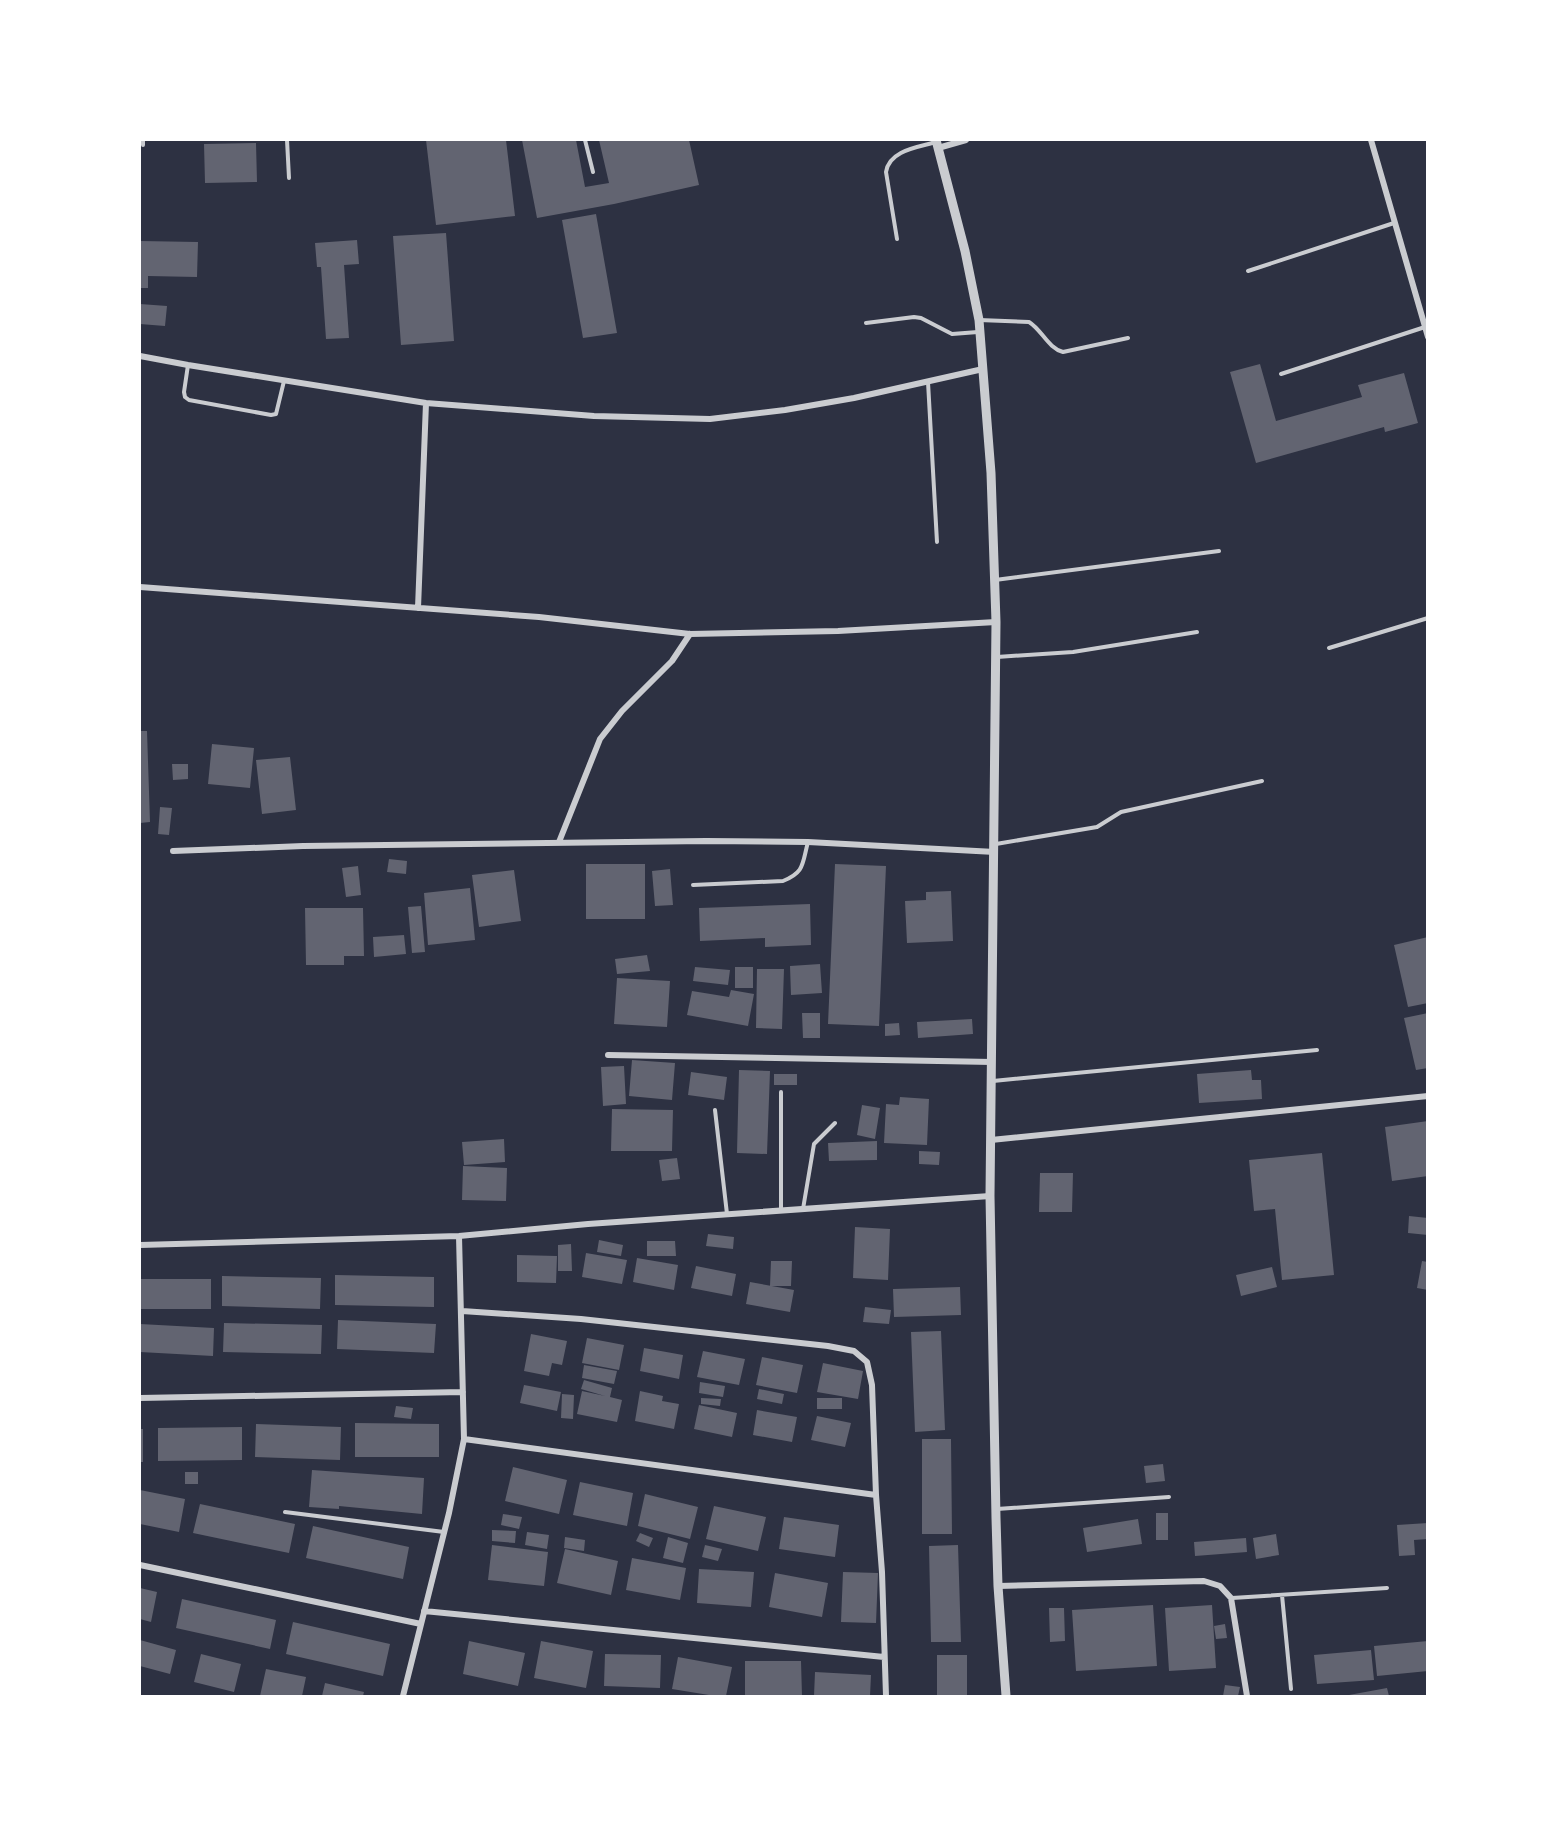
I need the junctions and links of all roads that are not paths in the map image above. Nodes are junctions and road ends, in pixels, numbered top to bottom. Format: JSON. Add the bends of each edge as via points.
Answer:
{"nodes":[{"id":1,"x":287,"y":140,"type":"edge"},
{"id":2,"x":585,"y":140,"type":"edge"},
{"id":3,"x":966,"y":140,"type":"edge"},
{"id":4,"x":1371,"y":140,"type":"edge"},
{"id":5,"x":937,"y":143,"type":"edge"},
{"id":6,"x":593,"y":172,"type":"dead end"},
{"id":7,"x":289,"y":178,"type":"dead end"},
{"id":8,"x":1395,"y":223,"type":"junction"},
{"id":9,"x":897,"y":239,"type":"dead end"},
{"id":10,"x":1248,"y":271,"type":"dead end"},
{"id":11,"x":979,"y":320,"type":"junction"},
{"id":12,"x":866,"y":323,"type":"dead end"},
{"id":13,"x":1425,"y":327,"type":"junction"},
{"id":14,"x":981,"y":332,"type":"junction"},
{"id":15,"x":1428,"y":337,"type":"edge"},
{"id":16,"x":1128,"y":338,"type":"dead end"},
{"id":17,"x":140,"y":356,"type":"edge"},
{"id":18,"x":188,"y":365,"type":"junction"},
{"id":19,"x":983,"y":369,"type":"junction"},
{"id":20,"x":1281,"y":374,"type":"dead end"},
{"id":21,"x":284,"y":381,"type":"junction"},
{"id":22,"x":928,"y":381,"type":"junction"},
{"id":23,"x":426,"y":404,"type":"junction"},
{"id":24,"x":937,"y":542,"type":"dead end"},
{"id":25,"x":1219,"y":551,"type":"dead end"},
{"id":26,"x":995,"y":580,"type":"junction"},
{"id":27,"x":140,"y":587,"type":"edge"},
{"id":28,"x":418,"y":608,"type":"junction"},
{"id":29,"x":1428,"y":618,"type":"edge"},
{"id":30,"x":996,"y":622,"type":"junction"},
{"id":31,"x":1197,"y":632,"type":"dead end"},
{"id":32,"x":690,"y":634,"type":"junction"},
{"id":33,"x":1329,"y":648,"type":"dead end"},
{"id":34,"x":996,"y":657,"type":"junction"},
{"id":35,"x":1262,"y":781,"type":"dead end"},
{"id":36,"x":559,"y":842,"type":"junction"},
{"id":37,"x":808,"y":842,"type":"junction"},
{"id":38,"x":995,"y":848,"type":"junction"},
{"id":39,"x":173,"y":851,"type":"dead end"},
{"id":40,"x":693,"y":885,"type":"dead end"},
{"id":41,"x":1317,"y":1050,"type":"dead end"},
{"id":42,"x":608,"y":1055,"type":"dead end"},
{"id":43,"x":993,"y":1062,"type":"junction"},
{"id":44,"x":993,"y":1081,"type":"junction"},
{"id":45,"x":781,"y":1092,"type":"dead end"},
{"id":46,"x":1428,"y":1096,"type":"edge"},
{"id":47,"x":715,"y":1110,"type":"dead end"},
{"id":48,"x":835,"y":1123,"type":"dead end"},
{"id":49,"x":991,"y":1140,"type":"junction"},
{"id":50,"x":990,"y":1196,"type":"junction"},
{"id":51,"x":803,"y":1210,"type":"junction"},
{"id":52,"x":782,"y":1212,"type":"junction"},
{"id":53,"x":727,"y":1216,"type":"junction"},
{"id":54,"x":459,"y":1236,"type":"junction"},
{"id":55,"x":140,"y":1245,"type":"edge"},
{"id":56,"x":462,"y":1311,"type":"junction"},
{"id":57,"x":463,"y":1392,"type":"junction"},
{"id":58,"x":140,"y":1398,"type":"edge"},
{"id":59,"x":464,"y":1438,"type":"junction"},
{"id":60,"x":876,"y":1496,"type":"junction"},
{"id":61,"x":1169,"y":1497,"type":"dead end"},
{"id":62,"x":996,"y":1509,"type":"junction"},
{"id":63,"x":285,"y":1512,"type":"dead end"},
{"id":64,"x":444,"y":1532,"type":"junction"},
{"id":65,"x":140,"y":1565,"type":"edge"},
{"id":66,"x":998,"y":1586,"type":"junction"},
{"id":67,"x":1387,"y":1588,"type":"dead end"},
{"id":68,"x":1282,"y":1595,"type":"junction"},
{"id":69,"x":1231,"y":1598,"type":"junction"},
{"id":70,"x":424,"y":1611,"type":"junction"},
{"id":71,"x":421,"y":1624,"type":"junction"},
{"id":72,"x":884,"y":1656,"type":"junction"},
{"id":73,"x":1291,"y":1689,"type":"dead end"},
{"id":74,"x":403,"y":1696,"type":"edge"},
{"id":75,"x":886,"y":1696,"type":"edge"},
{"id":76,"x":1006,"y":1696,"type":"edge"},
{"id":77,"x":1247,"y":1696,"type":"edge"}],
"edges":[{"from":1,"to":7,"type":"lane"},
{"from":2,"to":6,"type":"lane"},
{"from":3,"to":5,"type":"street"},
{"from":4,"to":8,"type":"street"},
{"from":5,"to":9,"type":"lane","via":[[901,152],[887,164]]},
{"from":5,"to":11,"type":"street"},
{"from":8,"to":10,"type":"lane"},
{"from":8,"to":13,"type":"street"},
{"from":11,"to":14,"type":"street"},
{"from":11,"to":16,"type":"lane","via":[[1029,322],[1055,350],[1063,352]]},
{"from":12,"to":14,"type":"lane","via":[[914,317],[952,334]]},
{"from":13,"to":15,"type":"street"},
{"from":13,"to":20,"type":"lane"},
{"from":14,"to":19,"type":"street"},
{"from":17,"to":18,"type":"street"},
{"from":18,"to":21,"type":"street"},
{"from":18,"to":21,"type":"lane","via":[[184,392],[189,400],[270,416],[279,410]]},
{"from":19,"to":22,"type":"street"},
{"from":19,"to":26,"type":"street","via":[[992,473]]},
{"from":21,"to":23,"type":"street"},
{"from":22,"to":23,"type":"street","via":[[854,398],[710,419],[594,416]]},
{"from":22,"to":24,"type":"lane"},
{"from":23,"to":28,"type":"street"},
{"from":25,"to":26,"type":"lane"},
{"from":26,"to":30,"type":"street"},
{"from":27,"to":28,"type":"street"},
{"from":28,"to":32,"type":"street"},
{"from":29,"to":33,"type":"lane"},
{"from":30,"to":32,"type":"street"},
{"from":30,"to":34,"type":"street"},
{"from":31,"to":34,"type":"lane","via":[[1073,652]]},
{"from":32,"to":36,"type":"street","via":[[672,661],[600,739]]},
{"from":34,"to":38,"type":"street"},
{"from":35,"to":38,"type":"lane","via":[[1121,812],[1097,827]]},
{"from":36,"to":37,"type":"street"},
{"from":36,"to":39,"type":"street"},
{"from":37,"to":38,"type":"street"},
{"from":37,"to":40,"type":"lane","via":[[801,868],[783,881]]},
{"from":38,"to":43,"type":"street"},
{"from":41,"to":44,"type":"lane"},
{"from":42,"to":43,"type":"street"},
{"from":43,"to":44,"type":"street"},
{"from":44,"to":49,"type":"street"},
{"from":45,"to":52,"type":"lane"},
{"from":46,"to":49,"type":"street"},
{"from":47,"to":53,"type":"lane"},
{"from":48,"to":51,"type":"lane","via":[[814,1144]]},
{"from":49,"to":50,"type":"street"},
{"from":50,"to":51,"type":"street"},
{"from":50,"to":62,"type":"street"},
{"from":51,"to":52,"type":"street"},
{"from":52,"to":53,"type":"street"},
{"from":53,"to":54,"type":"street"},
{"from":54,"to":55,"type":"street"},
{"from":54,"to":56,"type":"street"},
{"from":56,"to":57,"type":"street"},
{"from":56,"to":60,"type":"street","via":[[593,1320],[854,1351],[867,1362],[872,1384]]},
{"from":57,"to":58,"type":"street"},
{"from":57,"to":59,"type":"street"},
{"from":59,"to":60,"type":"street"},
{"from":59,"to":64,"type":"street"},
{"from":60,"to":72,"type":"street"},
{"from":61,"to":62,"type":"lane"},
{"from":62,"to":66,"type":"street"},
{"from":63,"to":64,"type":"lane"},
{"from":64,"to":70,"type":"street"},
{"from":65,"to":71,"type":"street"},
{"from":66,"to":69,"type":"street","via":[[1204,1581],[1220,1586]]},
{"from":66,"to":76,"type":"street"},
{"from":67,"to":68,"type":"lane"},
{"from":68,"to":69,"type":"lane"},
{"from":68,"to":73,"type":"lane"},
{"from":69,"to":77,"type":"street"},
{"from":70,"to":71,"type":"street"},
{"from":70,"to":72,"type":"street"},
{"from":71,"to":74,"type":"street"},
{"from":72,"to":75,"type":"street"}]}
